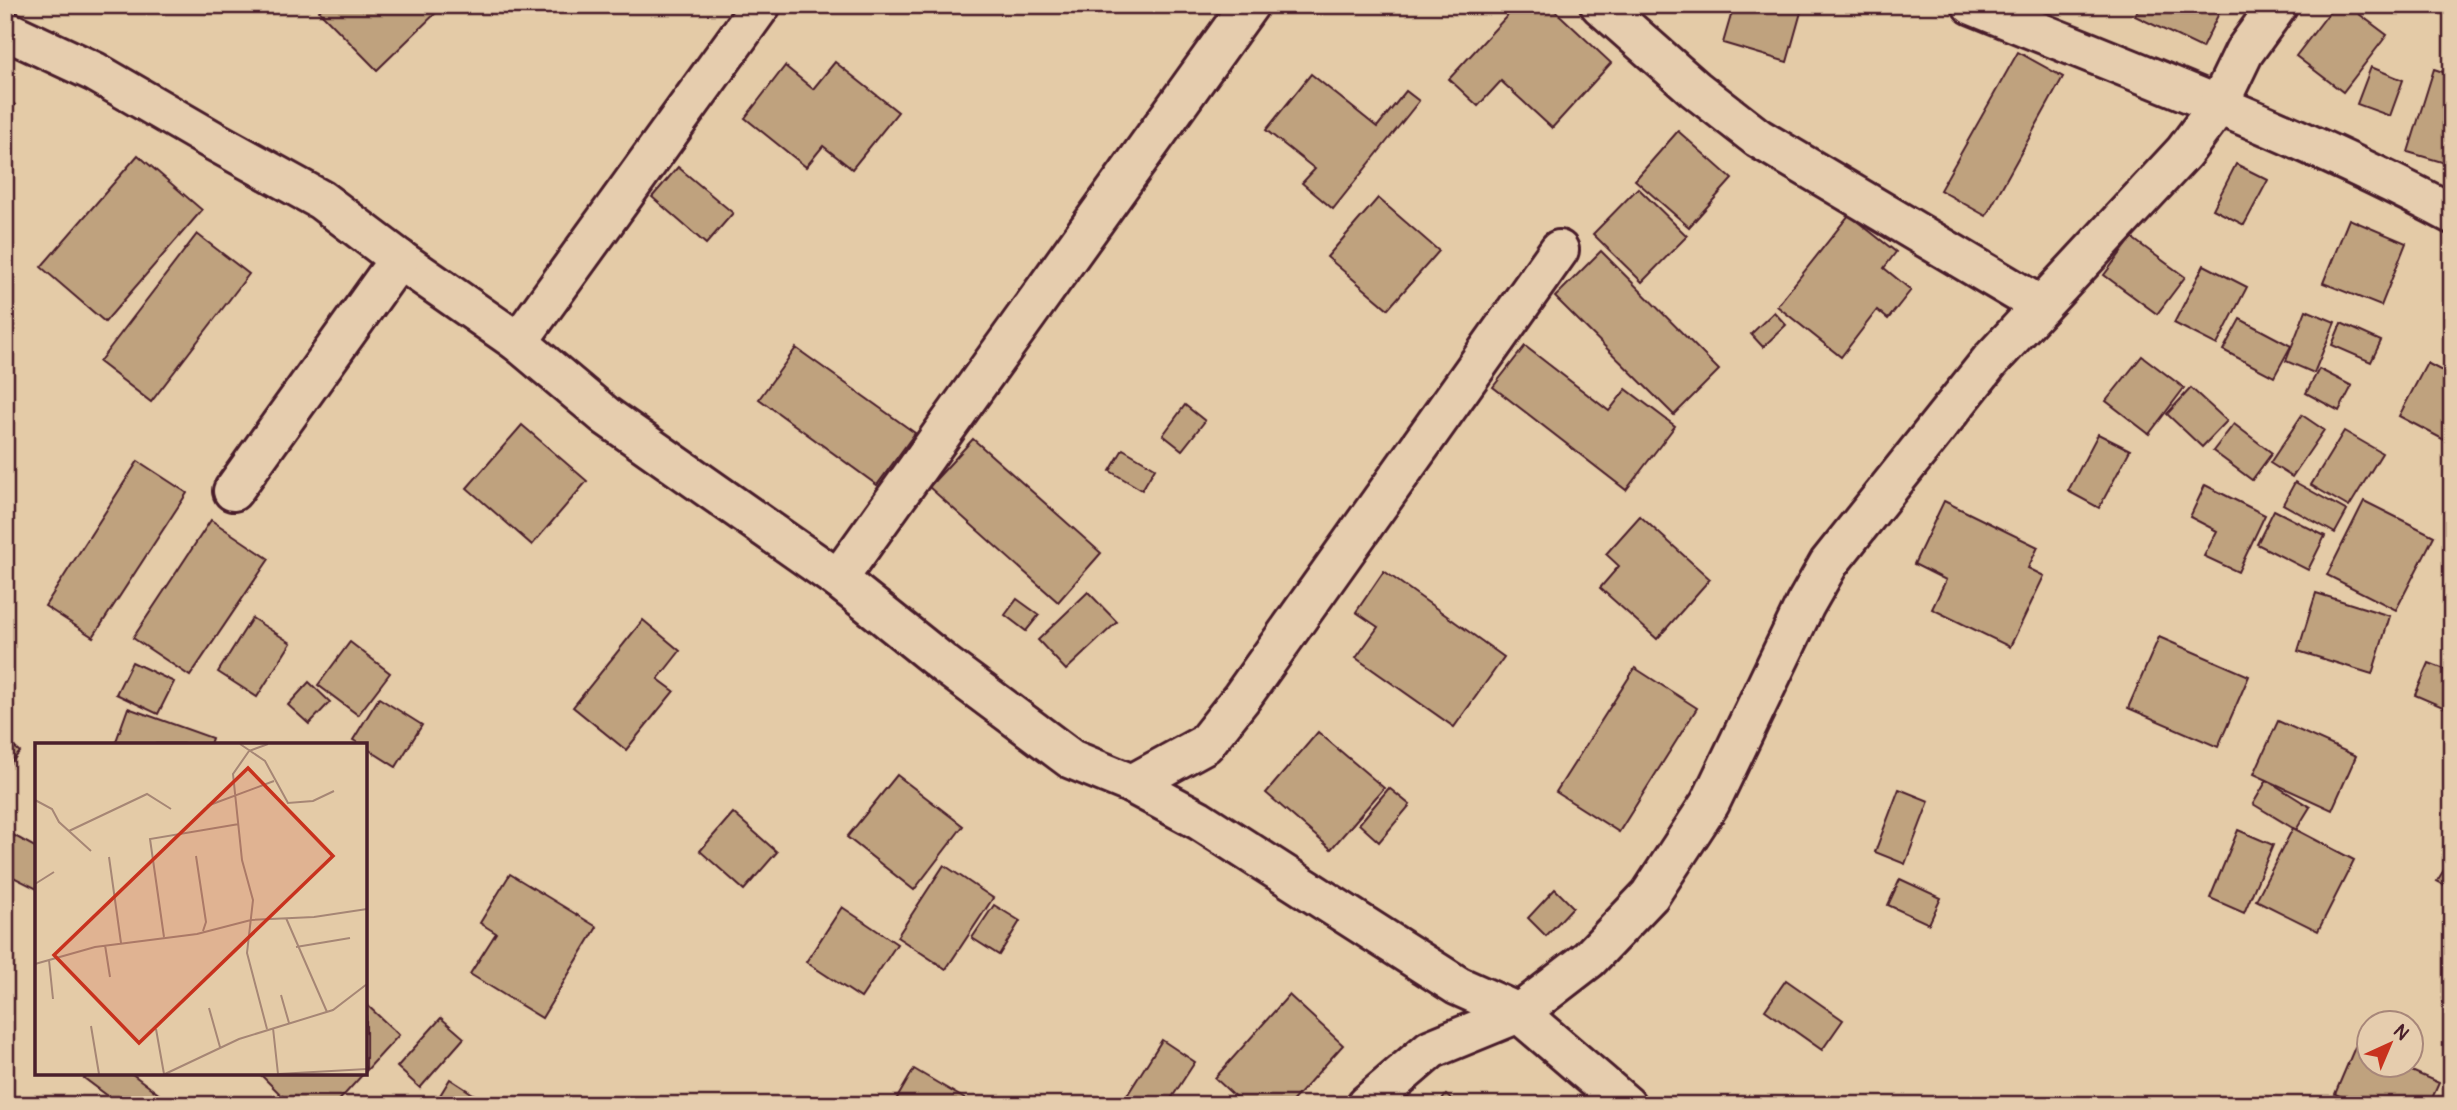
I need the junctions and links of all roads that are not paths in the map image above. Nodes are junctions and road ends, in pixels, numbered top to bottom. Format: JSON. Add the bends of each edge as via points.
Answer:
{"nodes":[{"id":1,"x":761,"y":5,"type":"edge"},
{"id":2,"x":1249,"y":5,"type":"edge"},
{"id":3,"x":1600,"y":5,"type":"edge"},
{"id":4,"x":1972,"y":5,"type":"edge"},
{"id":5,"x":2278,"y":5,"type":"edge"},
{"id":6,"x":5,"y":30,"type":"edge"},
{"id":7,"x":2218,"y":106,"type":"junction"},
{"id":8,"x":2452,"y":214,"type":"edge"},
{"id":9,"x":1559,"y":250,"type":"dead end"},
{"id":10,"x":399,"y":259,"type":"junction"},
{"id":11,"x":2041,"y":306,"type":"junction"},
{"id":12,"x":518,"y":342,"type":"junction"},
{"id":13,"x":233,"y":491,"type":"dead end"},
{"id":14,"x":838,"y":579,"type":"junction"},
{"id":15,"x":1132,"y":784,"type":"junction"},
{"id":16,"x":1519,"y":1013,"type":"junction"},
{"id":17,"x":1366,"y":1105,"type":"edge"},
{"id":18,"x":1626,"y":1105,"type":"edge"}],
"edges":[{"from":1,"to":12,"type":"street"},
{"from":2,"to":14,"type":"street"},
{"from":3,"to":11,"type":"street","via":[[1758,138]]},
{"from":4,"to":7,"type":"street"},
{"from":5,"to":7,"type":"street","via":[[2244,52]]},
{"from":6,"to":10,"type":"street","via":[[95,72],[321,200]]},
{"from":7,"to":8,"type":"street","via":[[2392,182]]},
{"from":7,"to":11,"type":"street","via":[[2184,152]]},
{"from":9,"to":15,"type":"street","via":[[1205,744]]},
{"from":10,"to":12,"type":"street"},
{"from":10,"to":13,"type":"street"},
{"from":11,"to":16,"type":"street","via":[[1990,361],[1829,563],[1710,803],[1650,895],[1589,959]]},
{"from":12,"to":14,"type":"street","via":[[606,416]]},
{"from":14,"to":15,"type":"street","via":[[1071,759]]},
{"from":15,"to":16,"type":"street","via":[[1199,820],[1458,986]]},
{"from":16,"to":17,"type":"street","via":[[1431,1049]]},
{"from":16,"to":18,"type":"street"}]}
